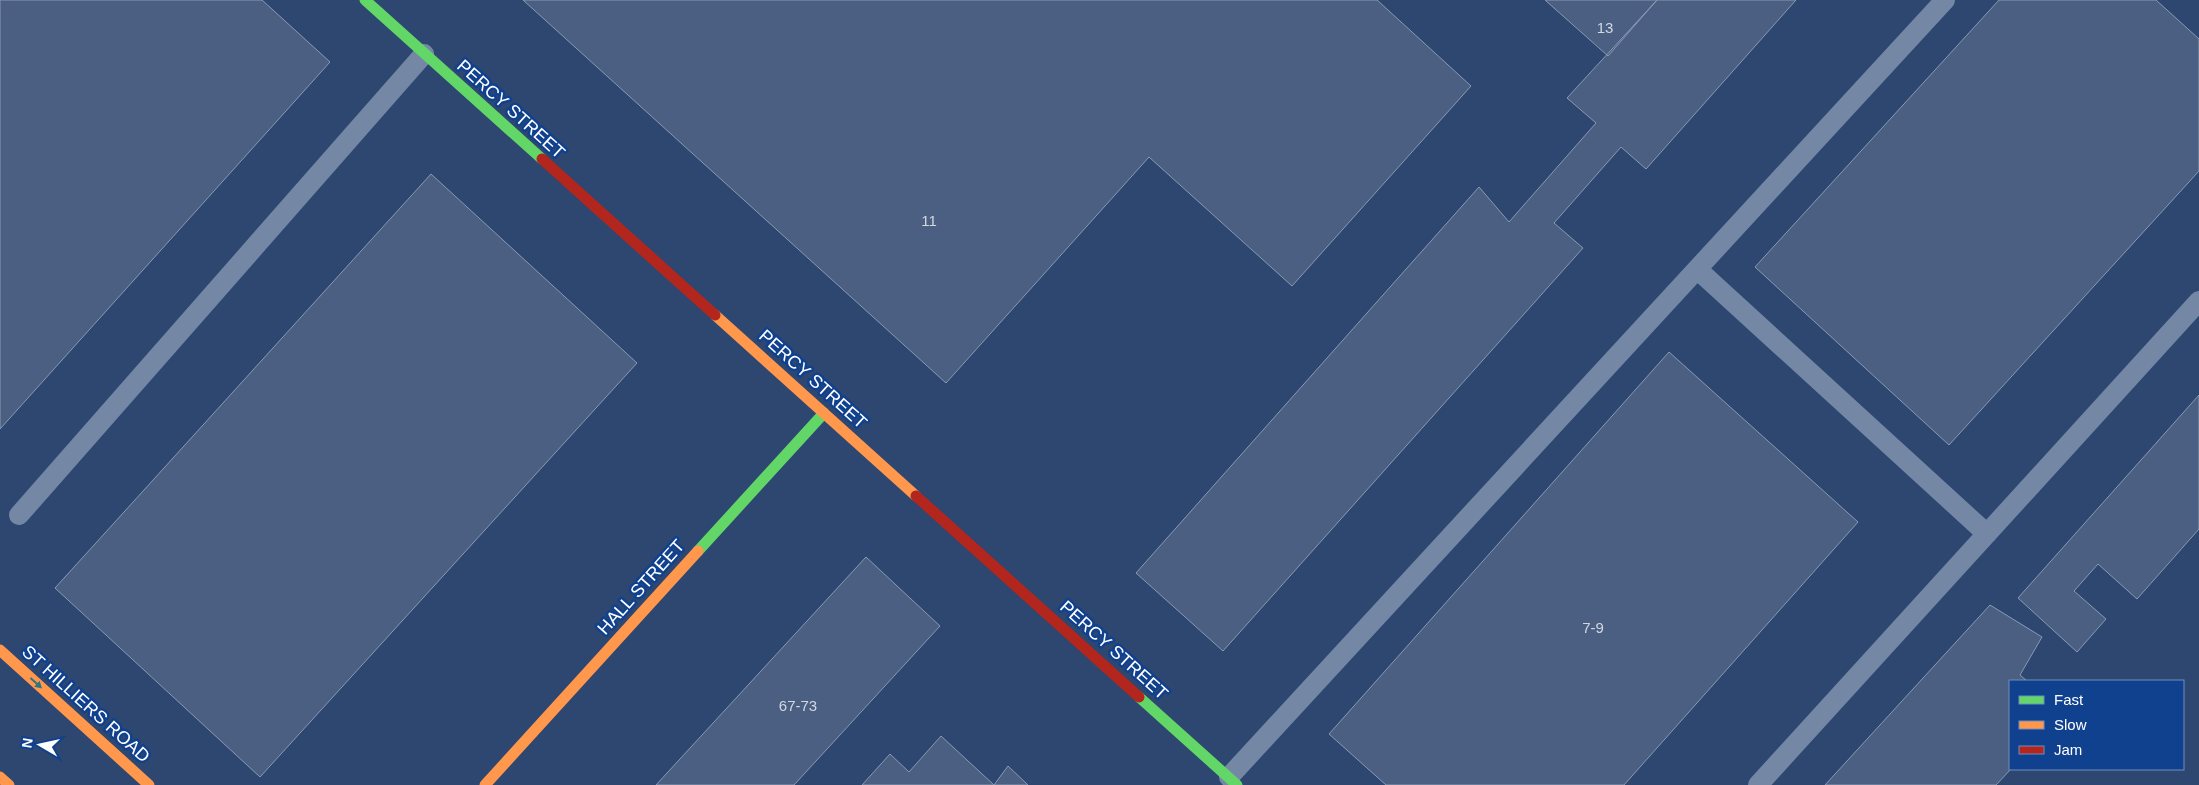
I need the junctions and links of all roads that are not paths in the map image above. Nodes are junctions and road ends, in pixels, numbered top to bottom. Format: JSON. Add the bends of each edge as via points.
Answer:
{"nodes":[{"id":1,"x":364,"y":0,"type":"edge"},
{"id":2,"x":1946,"y":0,"type":"edge"},
{"id":3,"x":424,"y":54,"type":"junction"},
{"id":4,"x":1697,"y":269,"type":"junction"},
{"id":5,"x":2199,"y":301,"type":"edge"},
{"id":6,"x":824,"y":413,"type":"junction"},
{"id":7,"x":19,"y":515,"type":"dead end"},
{"id":8,"x":1987,"y":534,"type":"junction"},
{"id":9,"x":0,"y":650,"type":"edge"},
{"id":10,"x":0,"y":777,"type":"edge"},
{"id":11,"x":1233,"y":781,"type":"edge"},
{"id":12,"x":9,"y":785,"type":"edge"},
{"id":13,"x":149,"y":785,"type":"edge"},
{"id":14,"x":485,"y":785,"type":"edge"},
{"id":15,"x":1758,"y":785,"type":"edge"}],
"edges":[{"from":1,"to":3,"type":"main road","name":"PERCY STREET"},
{"from":2,"to":4,"type":"lane"},
{"from":3,"to":6,"type":"main road","name":"PERCY STREET"},
{"from":3,"to":7,"type":"lane"},
{"from":4,"to":8,"type":"lane"},
{"from":4,"to":11,"type":"lane"},
{"from":5,"to":8,"type":"lane"},
{"from":6,"to":11,"type":"main road","name":"PERCY STREET"},
{"from":6,"to":14,"type":"main road","name":"HALL STREET"},
{"from":8,"to":15,"type":"lane"},
{"from":9,"to":13,"type":"main road","name":"ST HILLIERS ROAD","one_way":true},
{"from":10,"to":12,"type":"main road"}]}
